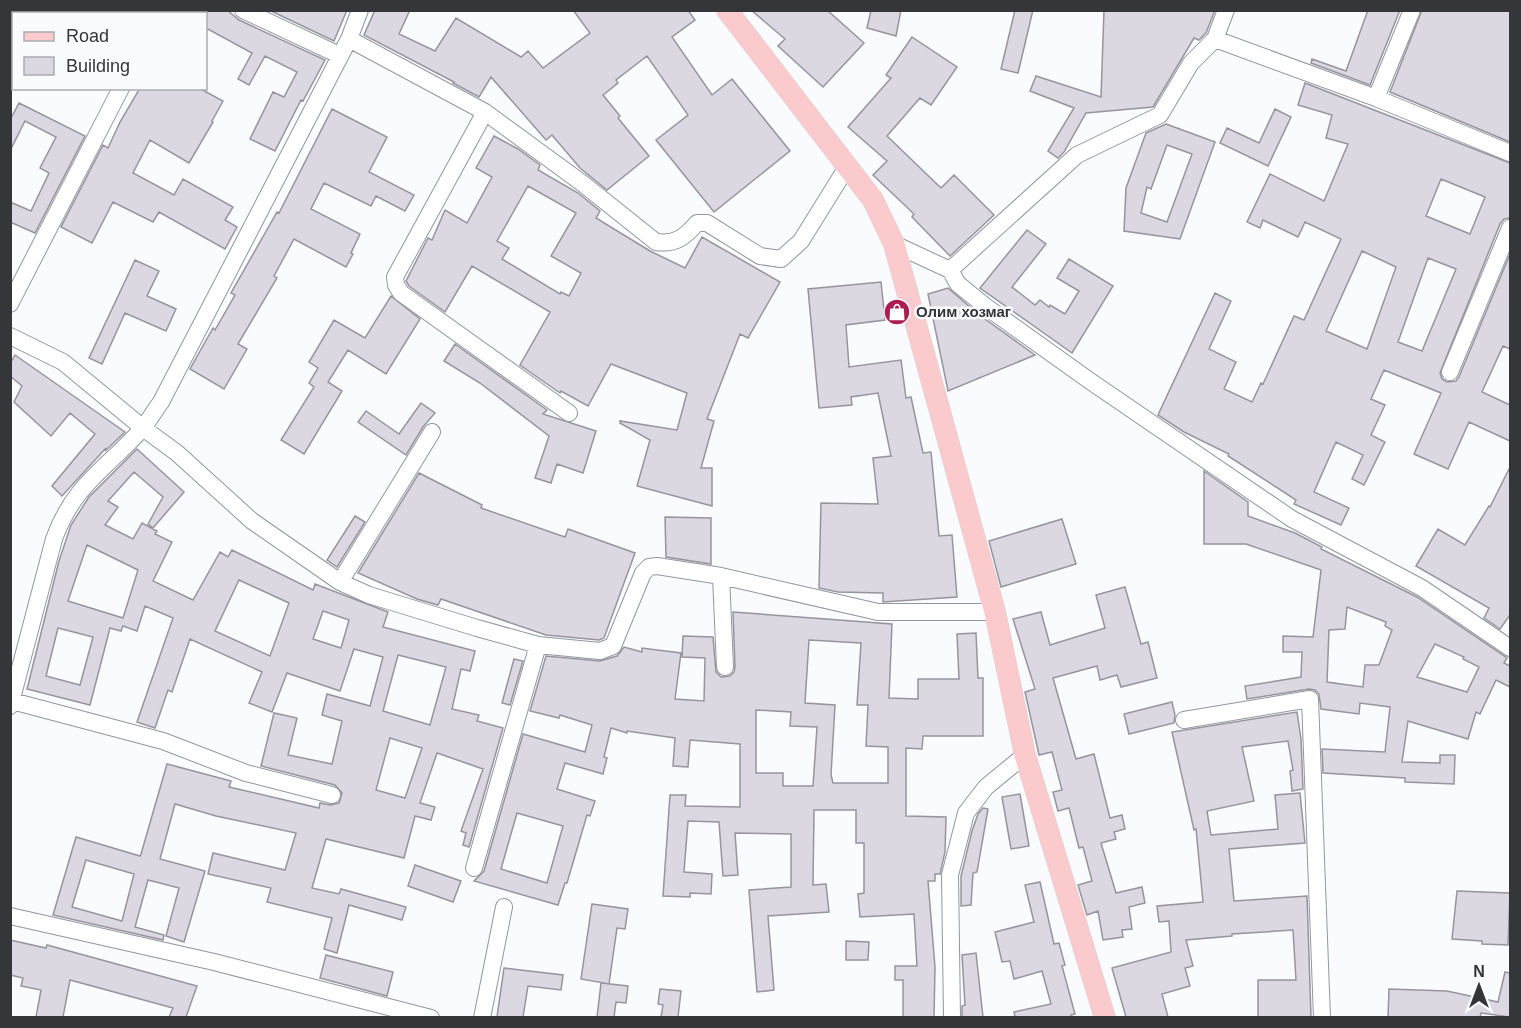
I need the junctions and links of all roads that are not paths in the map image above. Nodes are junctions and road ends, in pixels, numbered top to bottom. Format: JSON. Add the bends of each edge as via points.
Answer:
{"nodes":[{"id":1,"x":243,"y":10,"type":"edge"},
{"id":2,"x":360,"y":10,"type":"edge"},
{"id":3,"x":727,"y":10,"type":"edge"},
{"id":4,"x":1226,"y":10,"type":"edge"},
{"id":5,"x":1412,"y":10,"type":"edge"},
{"id":6,"x":349,"y":39,"type":"junction"},
{"id":7,"x":1215,"y":39,"type":"junction"},
{"id":8,"x":339,"y":55,"type":"junction"},
{"id":9,"x":120,"y":90,"type":"edge"},
{"id":10,"x":1376,"y":98,"type":"junction"},
{"id":11,"x":485,"y":112,"type":"junction"},
{"id":12,"x":1510,"y":153,"type":"edge"},
{"id":13,"x":848,"y":167,"type":"junction"},
{"id":14,"x":1510,"y":228,"type":"edge"},
{"id":15,"x":894,"y":244,"type":"junction"},
{"id":16,"x":950,"y":270,"type":"junction"},
{"id":17,"x":10,"y":304,"type":"edge"},
{"id":18,"x":10,"y":336,"type":"edge"},
{"id":19,"x":1450,"y":372,"type":"dead end"},
{"id":20,"x":569,"y":414,"type":"dead end"},
{"id":21,"x":143,"y":428,"type":"junction"},
{"id":22,"x":432,"y":432,"type":"dead end"},
{"id":23,"x":721,"y":576,"type":"junction"},
{"id":24,"x":340,"y":582,"type":"junction"},
{"id":25,"x":995,"y":612,"type":"junction"},
{"id":26,"x":538,"y":645,"type":"junction"},
{"id":27,"x":1510,"y":648,"type":"edge"},
{"id":28,"x":725,"y":666,"type":"dead end"},
{"id":29,"x":11,"y":703,"type":"edge"},
{"id":30,"x":1184,"y":720,"type":"dead end"},
{"id":31,"x":1025,"y":755,"type":"junction"},
{"id":32,"x":332,"y":795,"type":"dead end"},
{"id":33,"x":474,"y":868,"type":"dead end"},
{"id":34,"x":504,"y":907,"type":"dead end"},
{"id":35,"x":10,"y":916,"type":"edge"},
{"id":36,"x":431,"y":1017,"type":"edge"},
{"id":37,"x":482,"y":1017,"type":"edge"},
{"id":38,"x":952,"y":1017,"type":"edge"},
{"id":39,"x":1105,"y":1017,"type":"edge"},
{"id":40,"x":1322,"y":1017,"type":"edge"}],
"edges":[{"from":1,"to":8,"type":"street"},
{"from":2,"to":6,"type":"street"},
{"from":3,"to":13,"type":"main road"},
{"from":4,"to":7,"type":"street"},
{"from":5,"to":10,"type":"street"},
{"from":6,"to":8,"type":"street"},
{"from":6,"to":11,"type":"street"},
{"from":7,"to":10,"type":"street"},
{"from":7,"to":16,"type":"street","via":[[1191,63],[1160,115],[1077,155]]},
{"from":8,"to":21,"type":"street","via":[[161,402]]},
{"from":9,"to":17,"type":"street"},
{"from":10,"to":12,"type":"street"},
{"from":11,"to":13,"type":"street","via":[[656,242],[670,244],[686,236],[697,223],[707,223],[760,255],[781,259],[801,241]]},
{"from":11,"to":20,"type":"street","via":[[395,277],[396,285],[401,293]]},
{"from":13,"to":15,"type":"main road","via":[[873,200]]},
{"from":14,"to":19,"type":"street"},
{"from":15,"to":16,"type":"street"},
{"from":15,"to":25,"type":"main road"},
{"from":16,"to":27,"type":"street","via":[[958,284],[994,313],[1292,519],[1422,588]]},
{"from":18,"to":21,"type":"street","via":[[63,362]]},
{"from":21,"to":24,"type":"street","via":[[177,453],[252,521]]},
{"from":21,"to":29,"type":"street","via":[[79,491],[61,520]]},
{"from":22,"to":24,"type":"street"},
{"from":23,"to":25,"type":"street","via":[[878,612]]},
{"from":23,"to":26,"type":"street","via":[[649,567],[613,646],[600,651]]},
{"from":23,"to":28,"type":"street"},
{"from":24,"to":26,"type":"street","via":[[369,595]]},
{"from":25,"to":31,"type":"main road"},
{"from":26,"to":33,"type":"street"},
{"from":29,"to":32,"type":"street","via":[[163,741],[246,773]]},
{"from":30,"to":40,"type":"street","via":[[1310,699]]},
{"from":31,"to":38,"type":"street","via":[[986,787],[966,813],[950,875]]},
{"from":31,"to":39,"type":"main road"},
{"from":34,"to":37,"type":"street"},
{"from":35,"to":36,"type":"street","via":[[236,967]]}]}
